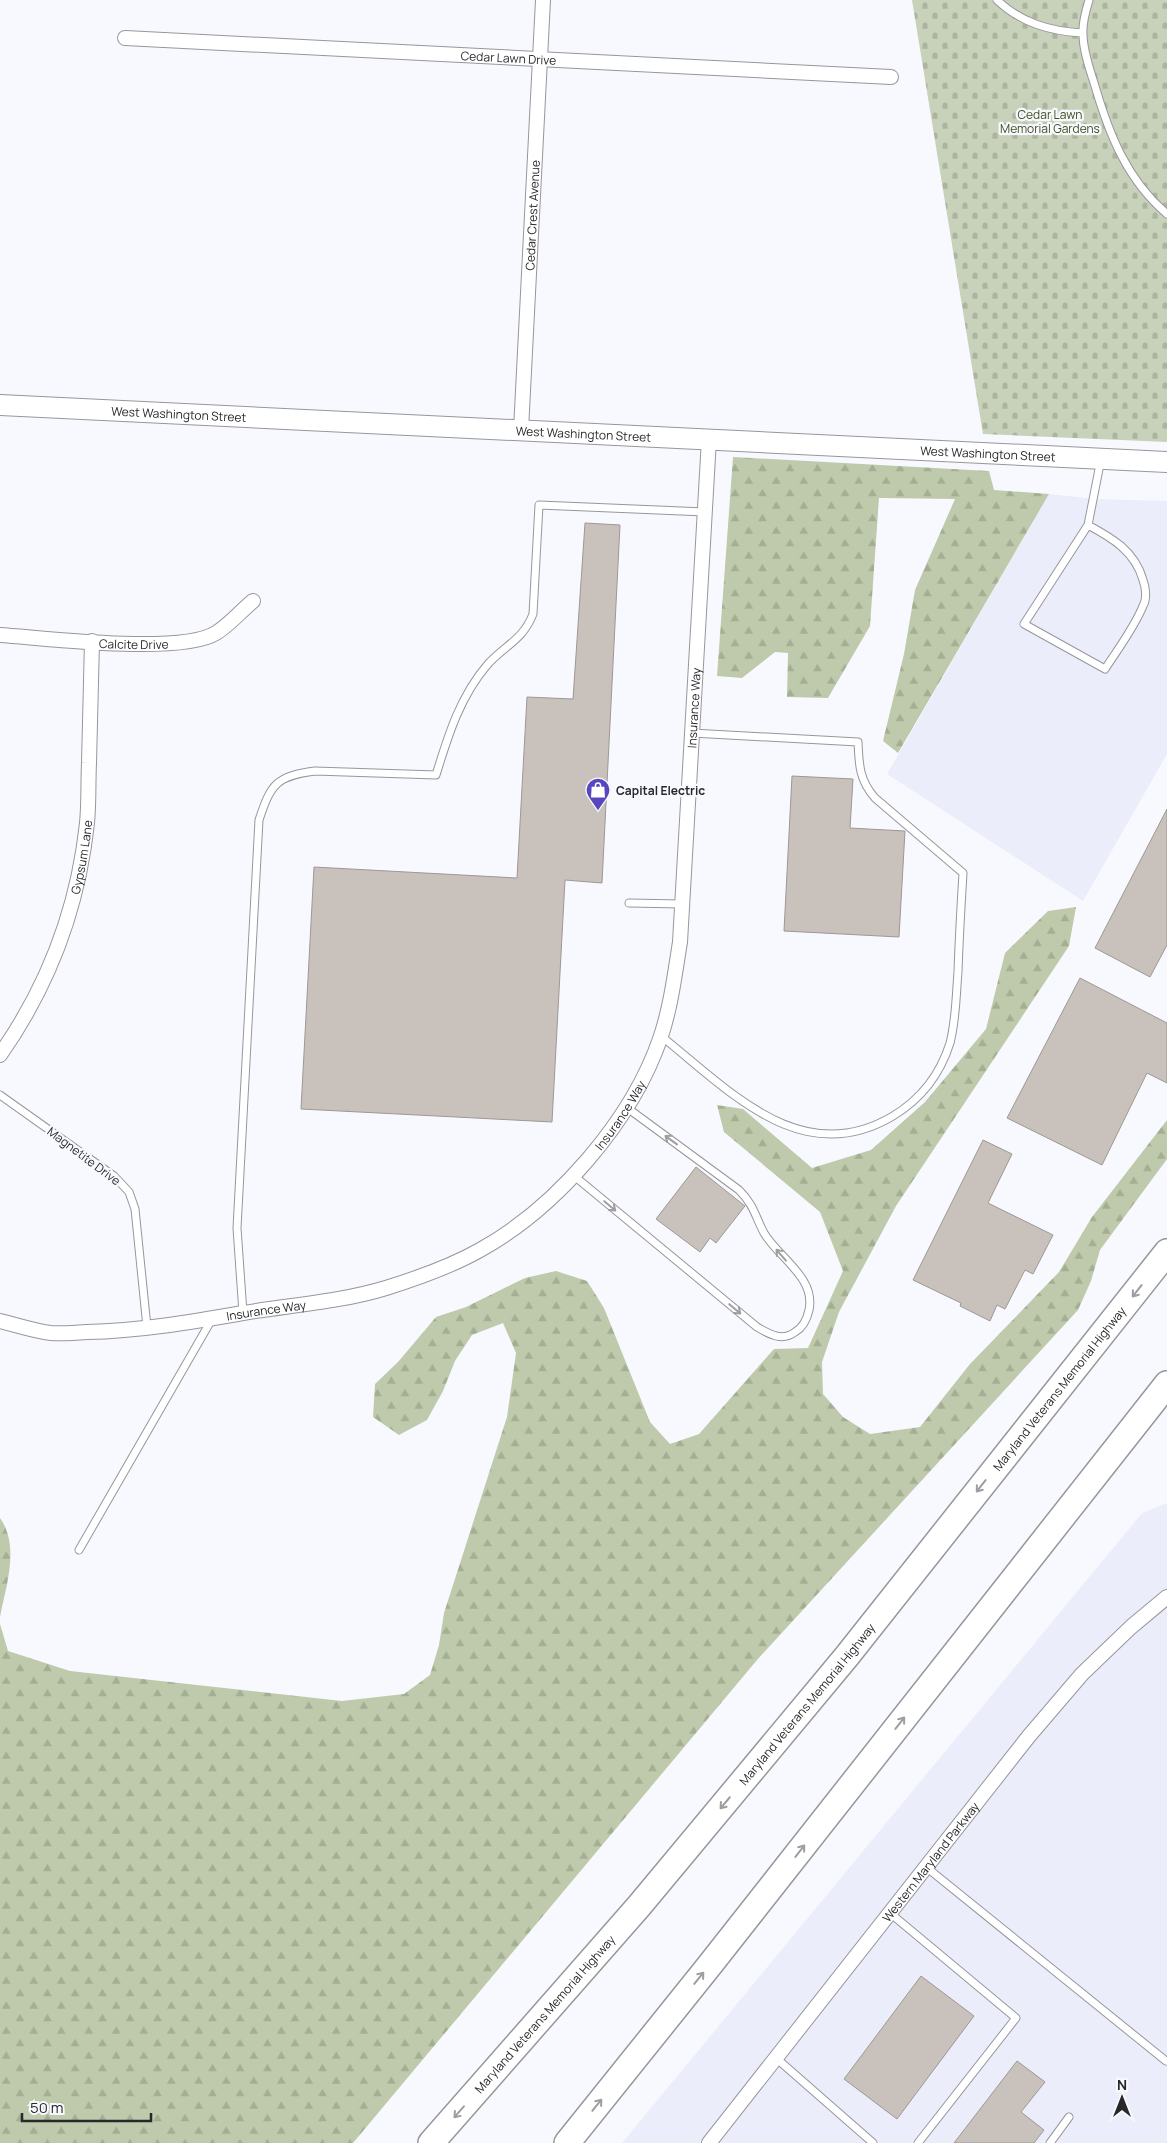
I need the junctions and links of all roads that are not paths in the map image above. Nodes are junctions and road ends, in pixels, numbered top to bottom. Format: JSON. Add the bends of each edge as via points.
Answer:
{"nodes":[{"id":1,"x":543,"y":0,"type":"edge"},
{"id":2,"x":997,"y":0,"type":"edge"},
{"id":3,"x":1089,"y":0,"type":"edge"},
{"id":4,"x":1082,"y":33,"type":"junction"},
{"id":5,"x":125,"y":38,"type":"dead end"},
{"id":6,"x":540,"y":59,"type":"junction"},
{"id":7,"x":891,"y":77,"type":"dead end"},
{"id":8,"x":1167,"y":214,"type":"edge"},
{"id":9,"x":0,"y":405,"type":"edge"},
{"id":10,"x":521,"y":430,"type":"junction"},
{"id":11,"x":709,"y":439,"type":"junction"},
{"id":12,"x":1101,"y":459,"type":"junction"},
{"id":13,"x":1167,"y":462,"type":"edge"},
{"id":14,"x":705,"y":512,"type":"junction"},
{"id":15,"x":1088,"y":525,"type":"junction"},
{"id":16,"x":253,"y":601,"type":"dead end"},
{"id":17,"x":0,"y":635,"type":"edge"},
{"id":18,"x":92,"y":641,"type":"junction"},
{"id":19,"x":692,"y":733,"type":"junction"},
{"id":20,"x":629,"y":903,"type":"dead end"},
{"id":21,"x":682,"y":904,"type":"junction"},
{"id":22,"x":661,"y":1036,"type":"junction"},
{"id":23,"x":0,"y":1055,"type":"edge"},
{"id":24,"x":0,"y":1094,"type":"edge"},
{"id":25,"x":626,"y":1107,"type":"junction"},
{"id":26,"x":572,"y":1174,"type":"junction"},
{"id":27,"x":1167,"y":1252,"type":"edge"},
{"id":28,"x":243,"y":1314,"type":"junction"},
{"id":29,"x":212,"y":1319,"type":"junction"},
{"id":30,"x":0,"y":1321,"type":"edge"},
{"id":31,"x":147,"y":1327,"type":"junction"},
{"id":32,"x":1167,"y":1384,"type":"edge"},
{"id":33,"x":79,"y":1550,"type":"dead end"},
{"id":34,"x":1167,"y":1597,"type":"edge"},
{"id":35,"x":926,"y":1867,"type":"junction"},
{"id":36,"x":890,"y":1913,"type":"junction"},
{"id":37,"x":776,"y":2058,"type":"junction"},
{"id":38,"x":1166,"y":2061,"type":"edge"},
{"id":39,"x":1070,"y":2117,"type":"dead end"},
{"id":40,"x":431,"y":2143,"type":"edge"},
{"id":41,"x":567,"y":2143,"type":"edge"},
{"id":42,"x":709,"y":2143,"type":"edge"},
{"id":43,"x":873,"y":2143,"type":"edge"},
{"id":44,"x":918,"y":2143,"type":"edge"},
{"id":45,"x":1050,"y":2143,"type":"edge"}],
"edges":[{"from":1,"to":6,"type":"street","name":"Cedar Crest Avenue"},
{"from":2,"to":4,"type":"lane","via":[[1031,23],[1053,31]]},
{"from":3,"to":4,"type":"lane"},
{"from":4,"to":8,"type":"lane","via":[[1106,124],[1121,158],[1144,191]]},
{"from":5,"to":6,"type":"street","name":"Cedar Lawn Drive"},
{"from":6,"to":7,"type":"street","name":"Cedar Lawn Drive"},
{"from":6,"to":10,"type":"street","name":"Cedar Crest Avenue"},
{"from":9,"to":10,"type":"main road","name":"West Washington Street"},
{"from":10,"to":11,"type":"main road","name":"West Washington Street"},
{"from":11,"to":12,"type":"main road","name":"West Washington Street"},
{"from":11,"to":14,"type":"street","name":"Insurance Way"},
{"from":12,"to":13,"type":"main road","name":"West Washington Street"},
{"from":12,"to":15,"type":"lane"},
{"from":14,"to":19,"type":"street","name":"Insurance Way"},
{"from":14,"to":28,"type":"lane","via":[[539,505],[533,614],[527,629],[487,665],[461,702],[436,775],[297,773],[279,780],[267,797],[259,820],[237,1228]]},
{"from":15,"to":15,"type":"lane","via":[[1112,538],[1130,554],[1141,570],[1146,588],[1144,605],[1105,669],[1024,624]]},
{"from":16,"to":18,"type":"street","name":"Calcite Drive","via":[[216,633],[190,642]]},
{"from":17,"to":18,"type":"street","name":"Calcite Drive"},
{"from":18,"to":23,"type":"street","name":"Gypsum Lane","via":[[87,823],[79,874],[67,926],[55,957],[26,1015]]},
{"from":19,"to":21,"type":"street","name":"Insurance Way"},
{"from":19,"to":22,"type":"lane","via":[[858,742],[859,770],[865,787],[963,873],[954,1024],[941,1066],[928,1088],[907,1107],[874,1125],[829,1134],[804,1132],[775,1122]]},
{"from":20,"to":21,"type":"lane"},
{"from":21,"to":22,"type":"street","name":"Insurance Way","via":[[680,942]]},
{"from":22,"to":25,"type":"street","name":"Insurance Way"},
{"from":24,"to":31,"type":"lane","name":"Magnetite Drive","via":[[114,1176],[129,1192],[135,1209]]},
{"from":25,"to":26,"type":"street","name":"Insurance Way","via":[[590,1156]]},
{"from":26,"to":25,"type":"lane","one_way":true,"via":[[757,1327],[772,1336],[781,1337],[801,1329],[807,1319],[810,1294],[804,1280],[764,1232],[751,1202]]},
{"from":26,"to":28,"type":"street","name":"Insurance Way","via":[[523,1223],[480,1250],[432,1273],[384,1289],[338,1299]]},
{"from":27,"to":40,"type":"highway","name":"Maryland Veterans Memorial Highway","one_way":true,"via":[[847,1656],[639,1906]]},
{"from":28,"to":29,"type":"street","name":"Insurance Way"},
{"from":29,"to":31,"type":"street","name":"Insurance Way"},
{"from":29,"to":33,"type":"lane"},
{"from":30,"to":31,"type":"street","name":"Insurance Way","via":[[51,1333],[109,1332]]},
{"from":41,"to":32,"type":"highway","one_way":true},
{"from":34,"to":35,"type":"street","name":"Western Maryland Parkway","via":[[1082,1674]]},
{"from":35,"to":36,"type":"street","name":"Western Maryland Parkway"},
{"from":35,"to":38,"type":"lane"},
{"from":36,"to":37,"type":"street","name":"Western Maryland Parkway"},
{"from":36,"to":44,"type":"lane","via":[[1016,2018]]},
{"from":37,"to":42,"type":"street","name":"Western Maryland Parkway"},
{"from":37,"to":43,"type":"lane"},
{"from":39,"to":45,"type":"lane"}]}
